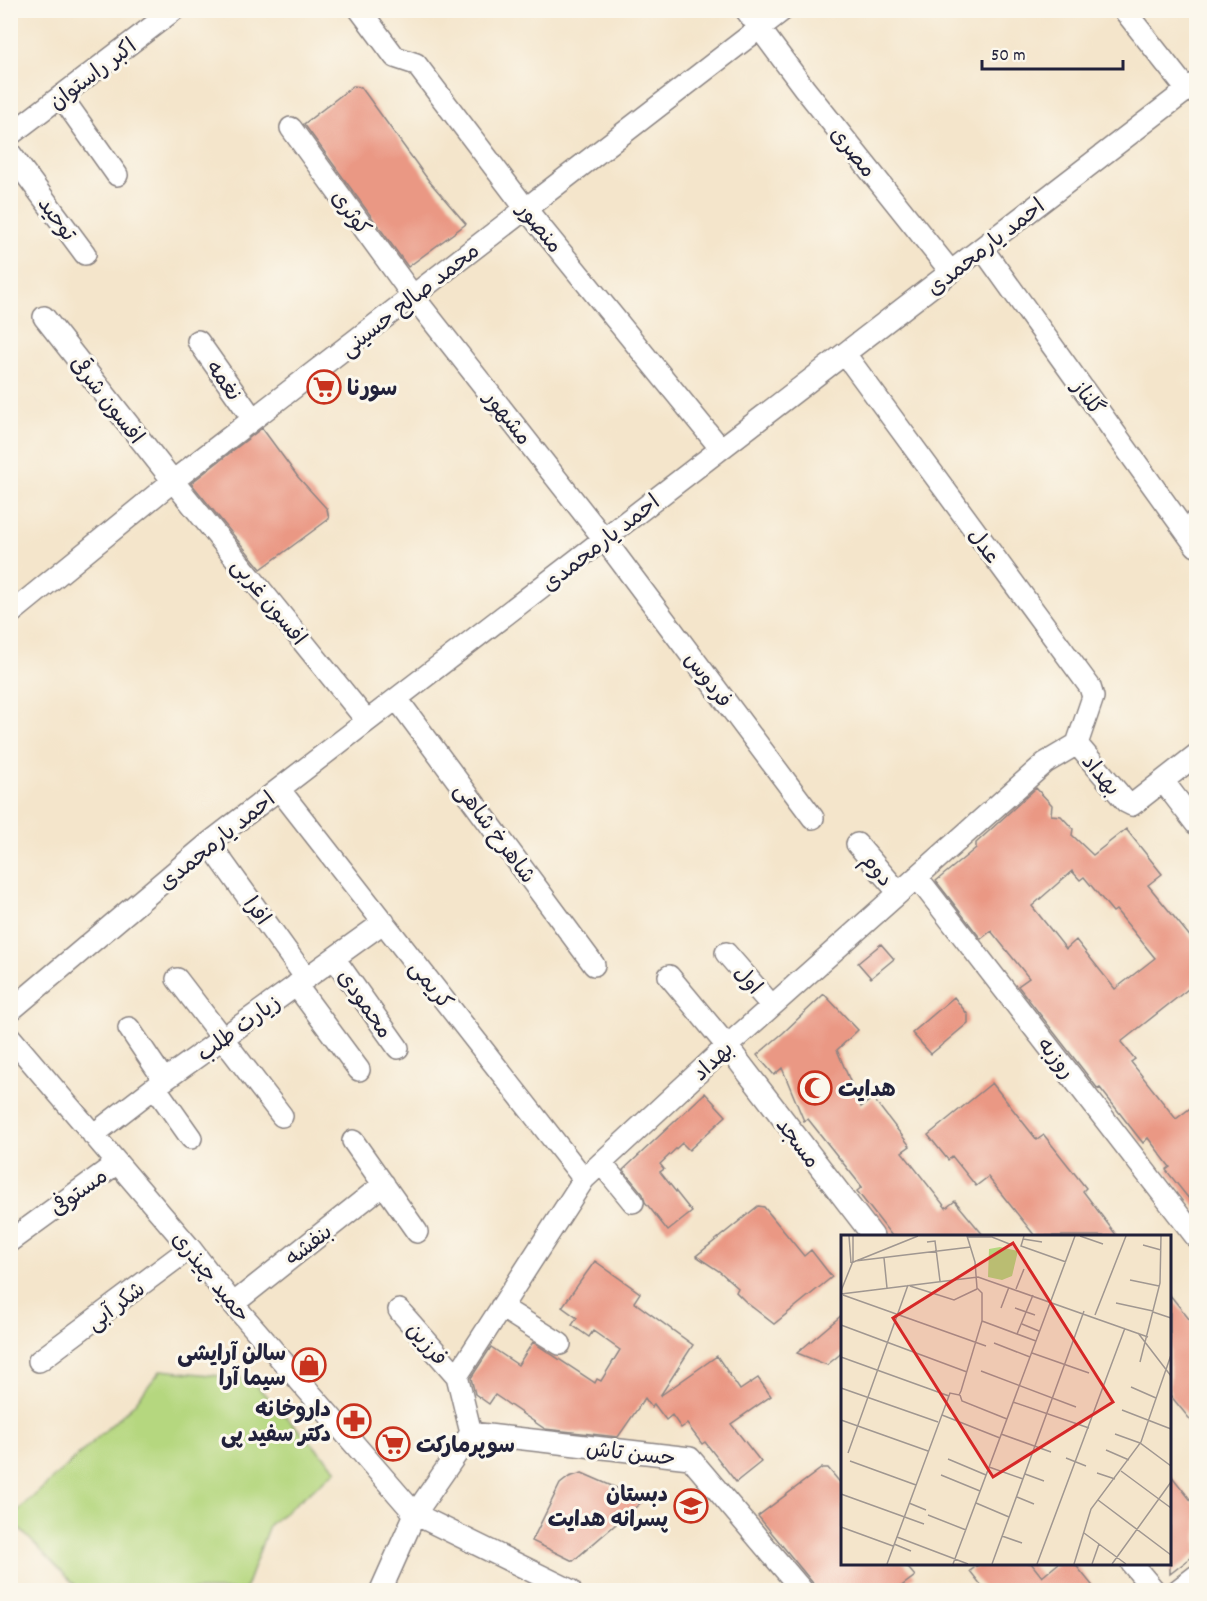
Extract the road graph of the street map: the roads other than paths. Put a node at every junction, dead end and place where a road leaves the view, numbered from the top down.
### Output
1 (174, 10) edge
2 (360, 10) edge
3 (746, 10) edge
4 (783, 10) edge
5 (1124, 10) edge
6 (760, 28) junction
7 (1192, 86) edge
8 (61, 96) junction
9 (291, 128) dead end
10 (10, 135) edge
11 (10, 153) edge
12 (117, 175) dead end
13 (526, 209) junction
14 (982, 248) junction
15 (85, 254) dead end
16 (951, 272) junction
17 (413, 296) junction
18 (44, 317) dead end
19 (198, 341) dead end
20 (845, 354) junction
21 (253, 419) junction
22 (721, 449) junction
23 (173, 481) junction
24 (604, 539) junction
25 (1197, 546) edge
26 (10, 614) edge
27 (397, 699) junction
28 (367, 721) junction
29 (1077, 744) junction
30 (1197, 755) edge
31 (1163, 781) junction
32 (279, 789) junction
33 (813, 818) dead end
34 (1197, 824) edge
35 (209, 843) junction
36 (857, 844) dead end
37 (917, 877) junction
38 (899, 893) junction
39 (384, 922) junction
40 (726, 953) dead end
41 (334, 958) junction
42 (594, 965) dead end
43 (669, 976) dead end
44 (177, 979) dead end
45 (301, 982) junction
46 (772, 1006) junction
47 (10, 1011) edge
48 (129, 1028) dead end
49 (10, 1037) edge
50 (221, 1039) junction
51 (726, 1046) junction
52 (398, 1048) dead end
53 (359, 1070) dead end
54 (160, 1084) junction
55 (282, 1116) dead end
56 (93, 1135) junction
57 (191, 1138) dead end
58 (353, 1141) dead end
59 (117, 1163) junction
60 (601, 1163) junction
61 (584, 1179) junction
62 (384, 1184) junction
63 (633, 1202) dead end
64 (417, 1232) dead end
65 (872, 1235) edge
66 (1197, 1237) edge
67 (10, 1241) edge
68 (190, 1248) junction
69 (233, 1304) junction
70 (501, 1307) junction
71 (399, 1310) dead end
72 (560, 1344) dead end
73 (39, 1361) dead end
74 (457, 1376) junction
75 (471, 1433) junction
76 (415, 1514) junction
77 (1134, 1565) edge
78 (1197, 1576) edge
79 (381, 1590) edge
80 (570, 1590) edge
81 (802, 1590) edge
82 (1154, 1590) edge
83 (1178, 1590) edge

1 - 8 street, اکبر راستوان
2 - 13 street, منصور
3 - 6 street, مصری
4 - 6 street, محمد صالح حسینی
5 - 7 street
6 - 13 street, محمد صالح حسینی
6 - 16 street, مصری
7 - 14 street, احمد یارمحمدی
8 - 10 street, اکبر راستوان
8 - 12 street
9 - 17 street, کوثری
11 - 15 street, توحید
13 - 17 street, محمد صالح حسینی
13 - 22 street, منصور
14 - 16 street, احمد یارمحمدی
14 - 25 street, گلناز
16 - 20 street, احمد یارمحمدی
17 - 21 street, محمد صالح حسینی
17 - 24 street, مشهور
18 - 23 street, افسون شرقی
19 - 21 street, نغمه
20 - 22 street, احمد یارمحمدی
20 - 29 street, عدل
21 - 23 street, محمد صالح حسینی
22 - 24 street, احمد یارمحمدی
23 - 26 street, محمد صالح حسینی
23 - 28 street, افسون غربی
24 - 27 street, احمد یارمحمدی
24 - 33 street, فردوس
27 - 28 street, احمد یارمحمدی
27 - 42 street, شاهرخ شاهی
28 - 32 street, احمد یارمحمدی
29 - 31 street, بهداد
29 - 37 street, بهداد
30 - 31 street
31 - 34 street
32 - 35 street, احمد یارمحمدی
32 - 39 street, کریمی
35 - 45 street, افرا
35 - 47 street, احمد یارمحمدی
36 - 38 street, دوم
37 - 38 street, بهداد
37 - 66 street, روزبه
38 - 46 street, بهداد
39 - 41 street, زیارت طلب
39 - 61 street, کریمی
40 - 46 street, اول
41 - 45 street, زیارت طلب
41 - 52 street, محمودی
43 - 51 street, مسجد
44 - 50 street
45 - 50 street, زیارت طلب
45 - 53 street, افرا
46 - 51 street, بهداد
48 - 54 street
49 - 56 street, حمید چیذری
50 - 54 street, زیارت طلب
50 - 55 street
51 - 60 street, بهداد
51 - 65 street, مسجد
54 - 56 street, زیارت طلب
54 - 57 street
56 - 59 street, حمید چیذری
58 - 62 street
59 - 67 street, مستوفی
59 - 68 street, حمید چیذری
60 - 61 street, بهداد
60 - 63 street
61 - 70 street, بهداد
62 - 64 street
62 - 69 street, بنفشه
68 - 69 street, حمید چیذری
68 - 73 street, شکر آبی
69 - 76 street, حمید چیذری
70 - 72 street
70 - 74 street, بهداد
71 - 74 street, فرزین
74 - 75 street
75 - 76 street
75 - 81 street, حسن تاش
76 - 79 street
76 - 80 street
77 - 82 street
78 - 83 street

